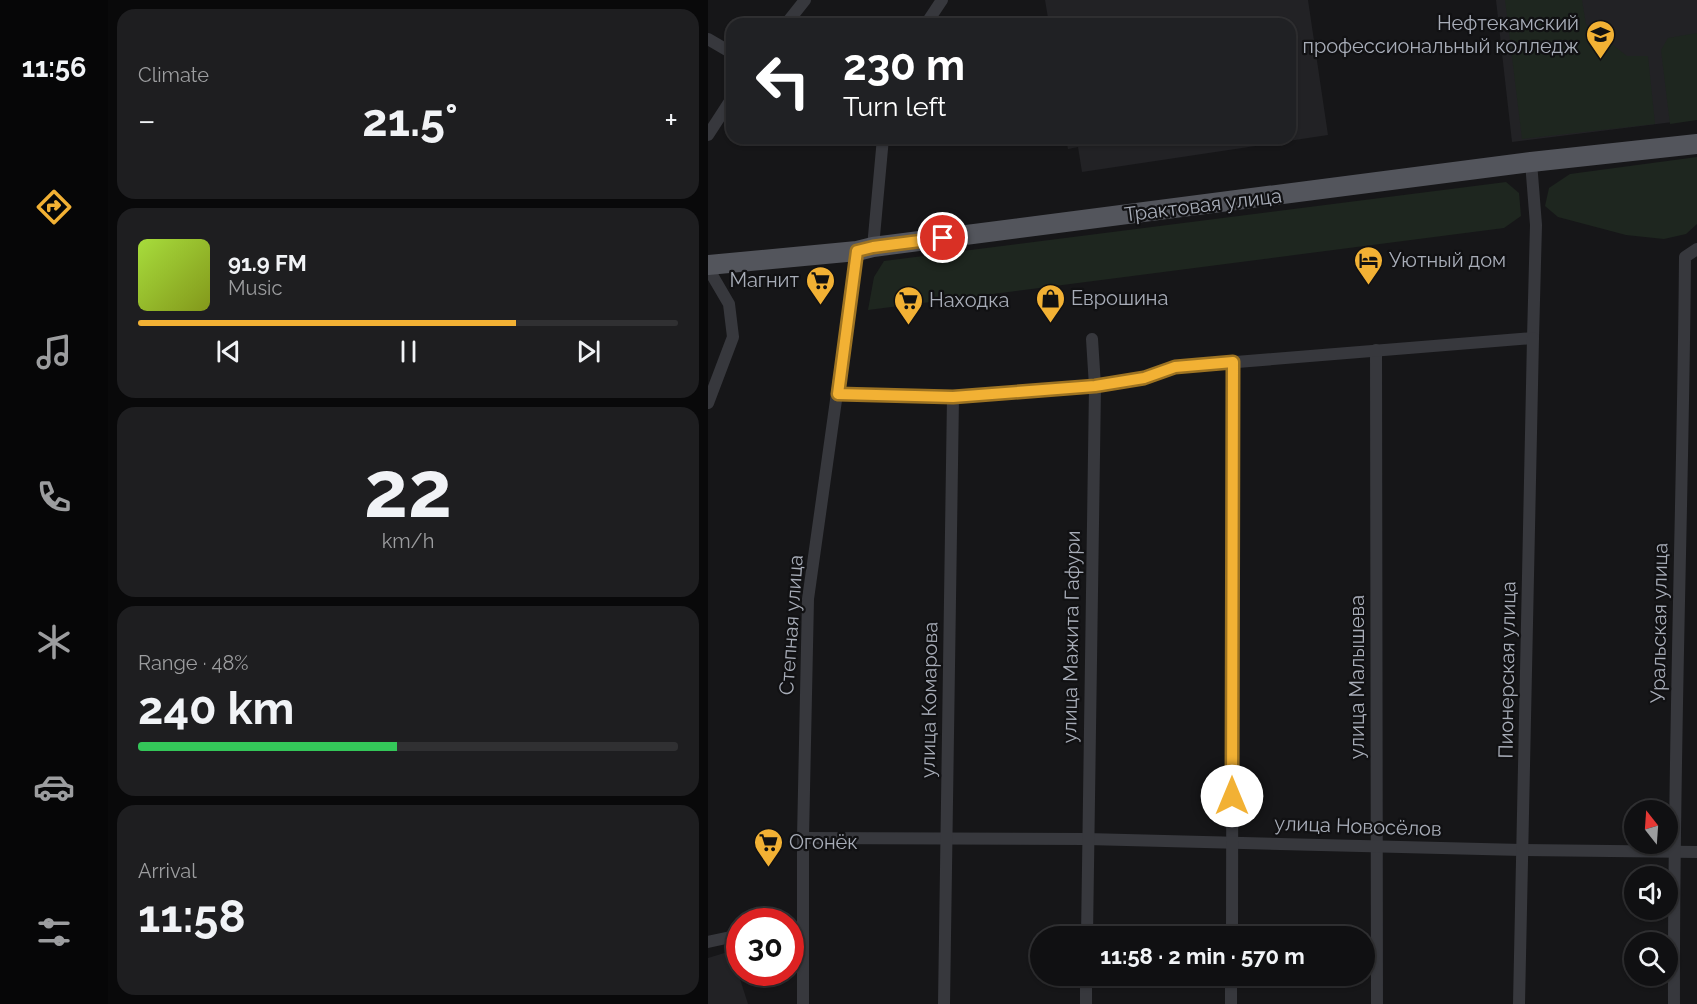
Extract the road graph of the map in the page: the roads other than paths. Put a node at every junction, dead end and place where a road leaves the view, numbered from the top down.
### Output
1 (805, 0) edge
2 (942, 0) edge
3 (791, 18) edge
4 (930, 18) edge
5 (708, 39) edge
6 (726, 50) edge
7 (726, 107) edge
8 (708, 135) edge
9 (882, 144) edge
10 (1697, 144) edge
11 (1531, 162) junction
12 (865, 249) junction
13 (1697, 249) edge
14 (708, 267) edge
15 (1533, 338) junction
16 (1092, 339) dead end
17 (1376, 350) junction
18 (1233, 362) junction
19 (1095, 386) junction
20 (838, 394) junction
21 (953, 397) junction
22 (708, 403) edge
23 (1674, 800) edge
24 (803, 838) junction
25 (947, 838) junction
26 (1087, 839) junction
27 (1232, 842) junction
28 (1377, 846) junction
29 (1522, 850) junction
30 (1624, 851) edge
31 (1678, 852) edge
32 (1697, 852) edge
33 (1673, 854) edge
34 (803, 908) edge
35 (1087, 926) edge
36 (1232, 926) edge
37 (726, 938) edge
38 (708, 942) edge
39 (803, 986) edge
40 (1086, 986) edge
41 (1232, 986) edge
42 (803, 1004) edge
43 (944, 1004) edge
44 (1086, 1004) edge
45 (1231, 1004) edge
46 (1377, 1004) edge
47 (1519, 1004) edge
48 (1674, 1004) edge

1 - 3 street
2 - 4 street
5 - 6 street
7 - 8 street
9 - 12 street, Степная улица
10 - 11 main road, Трактовая улица
11 - 12 main road, Трактовая улица
11 - 15 street, Пионерская улица
12 - 14 main road, Трактовая улица
12 - 20 street, Степная улица
13 - 23 street, Уральская улица
14 - 22 street
15 - 17 street
15 - 29 street, Пионерская улица
16 - 19 street, улица Мажита Гафури
17 - 18 street
17 - 28 street, улица Малышева
18 - 19 street
18 - 27 street
19 - 21 street
19 - 26 street, улица Мажита Гафури
20 - 21 street
20 - 24 street, Степная улица
21 - 25 street, улица Комарова
24 - 25 street, улица Новосёлов
24 - 34 street, Степная улица
25 - 26 street, улица Новосёлов
25 - 43 street, улица Комарова
26 - 27 street, улица Новосёлов
26 - 35 street, улица Мажита Гафури
27 - 28 street, улица Новосёлов
27 - 36 street
28 - 29 street, улица Новосёлов
28 - 46 street, улица Малышева
29 - 30 street, улица Новосёлов
29 - 47 street, Пионерская улица
31 - 32 street, улица Новосёлов
33 - 48 street, Уральская улица
37 - 38 street
39 - 42 street, Степная улица
40 - 44 street
41 - 45 street

